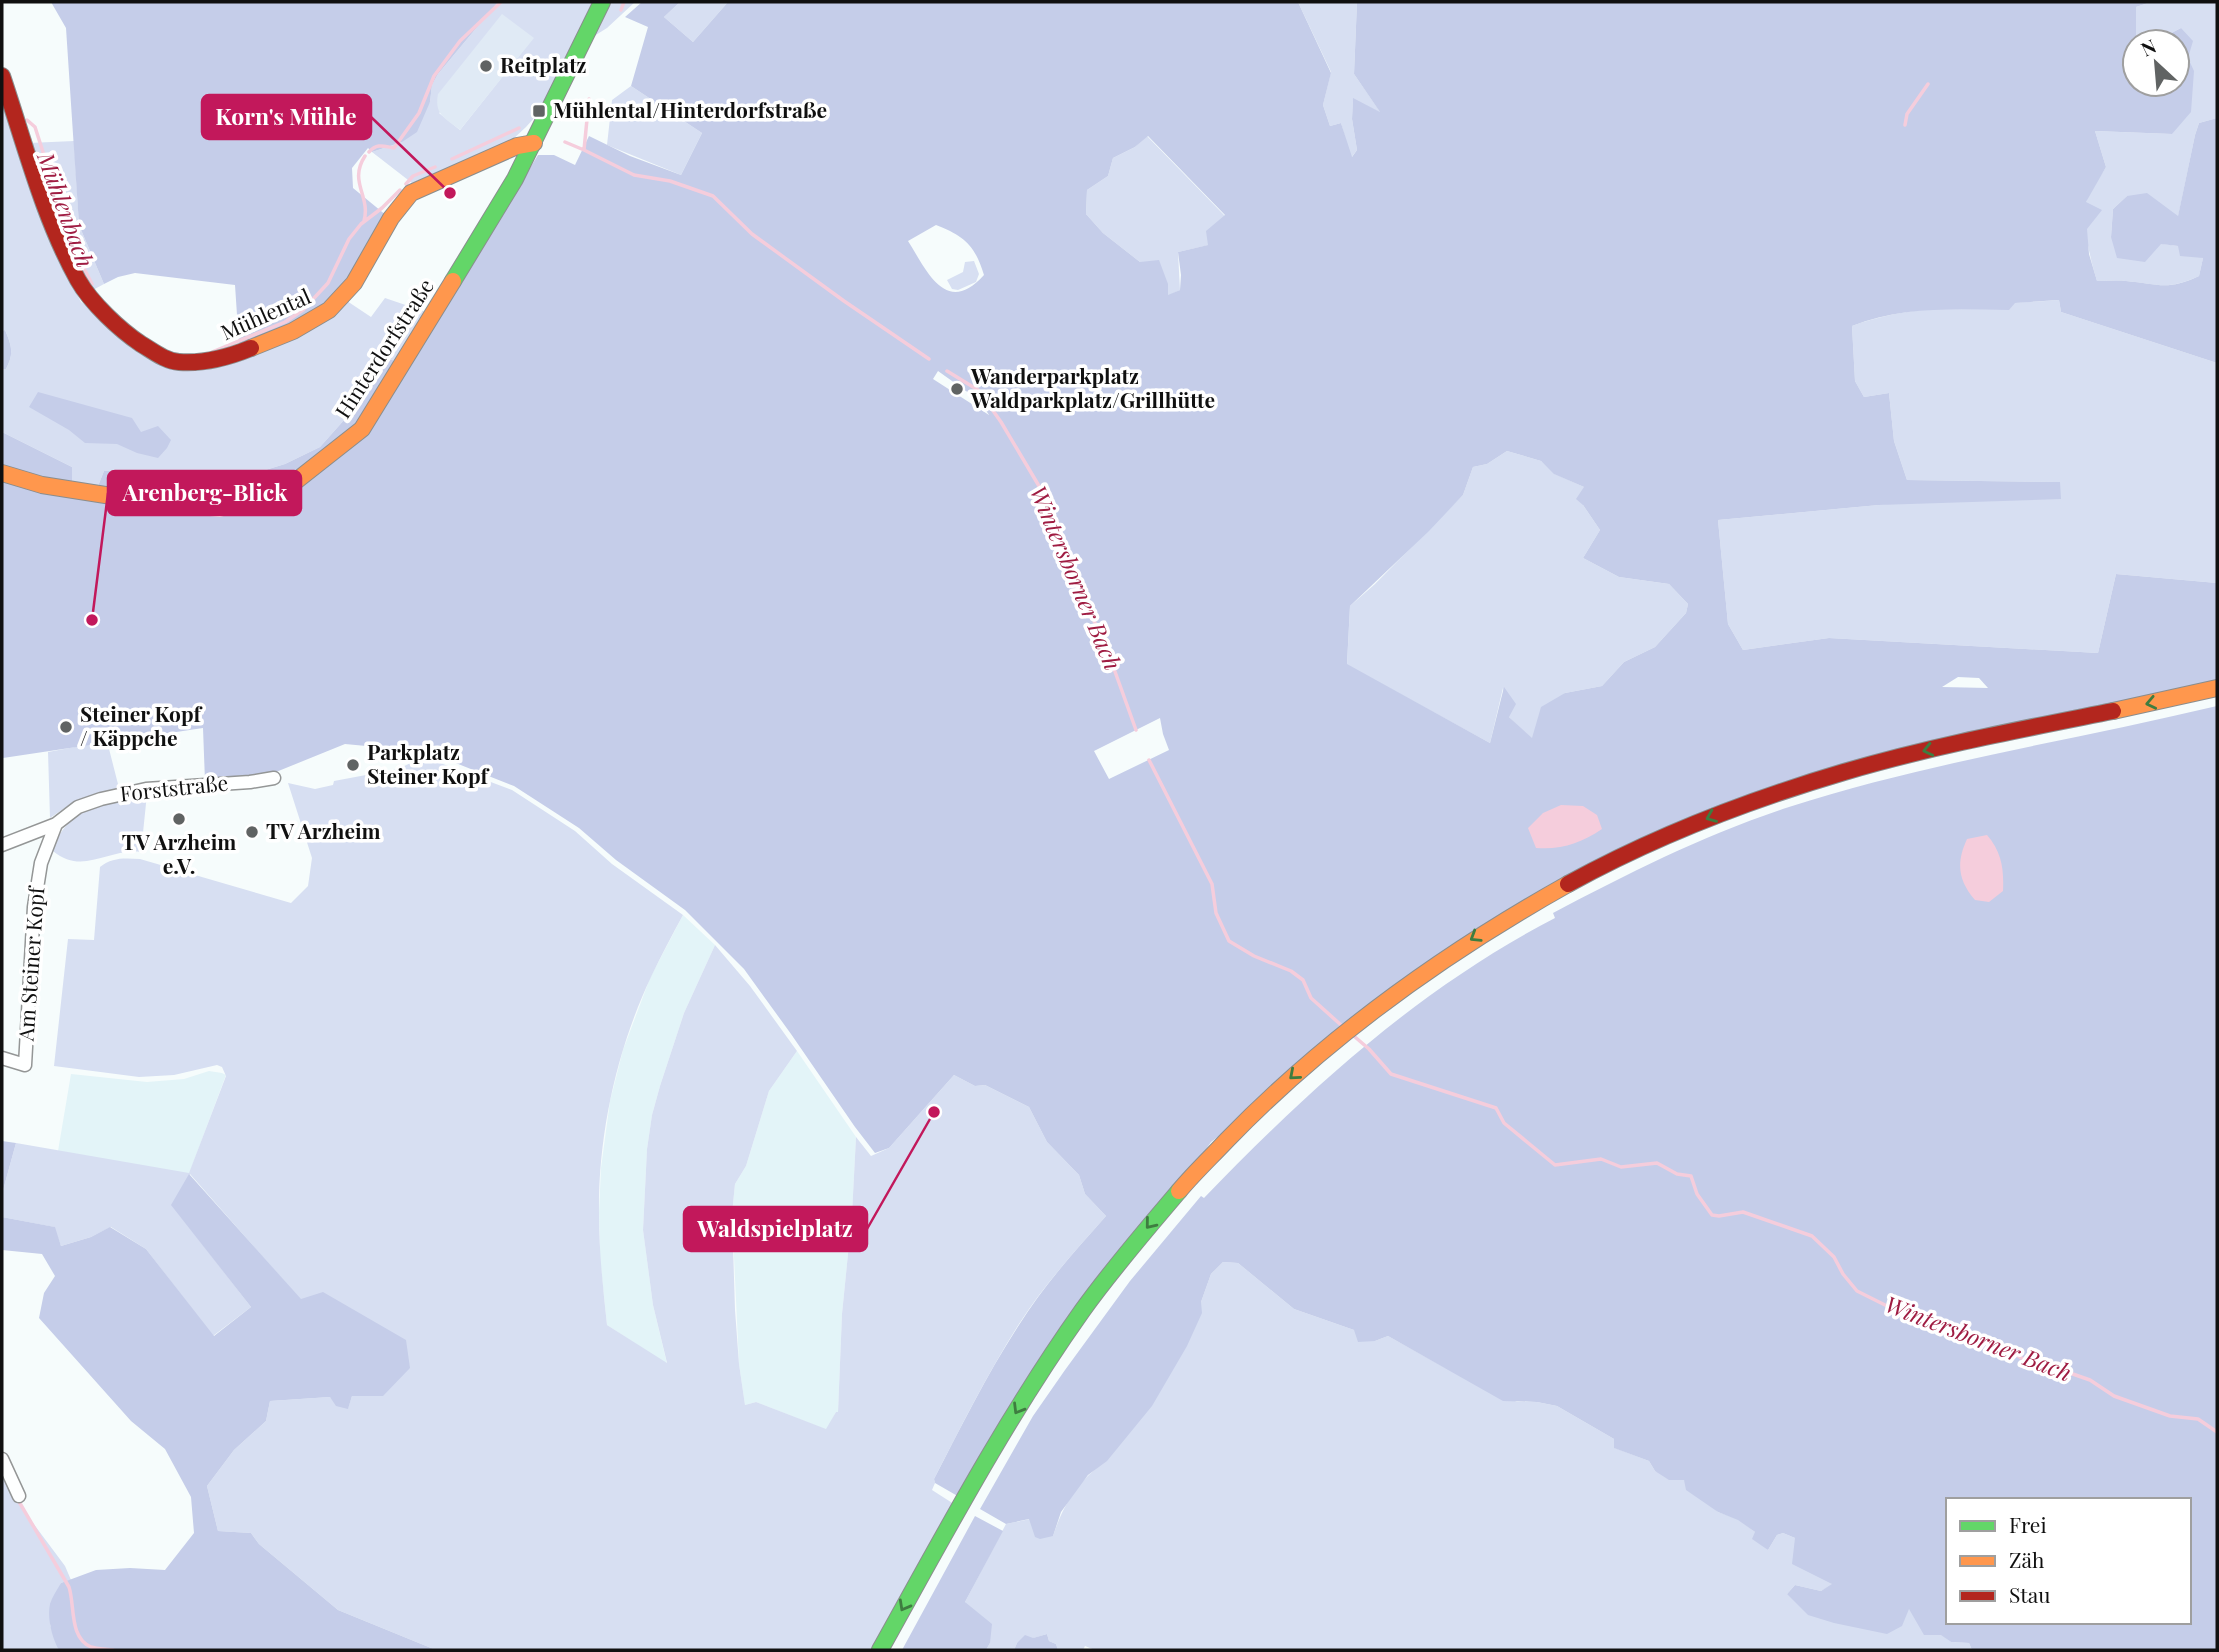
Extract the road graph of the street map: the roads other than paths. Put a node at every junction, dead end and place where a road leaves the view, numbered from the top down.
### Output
1 (602, 2) edge
2 (2, 76) edge
3 (534, 143) junction
4 (2, 473) edge
5 (2217, 688) edge
6 (2217, 703) edge
7 (274, 778) dead end
8 (56, 824) junction
9 (2, 845) edge
10 (1537, 908) junction
11 (2, 1058) edge
12 (1200, 1178) junction
13 (2, 1459) edge
14 (19, 1496) dead end
15 (880, 1650) edge
16 (897, 1650) edge

1 - 3 main road
2 - 3 main road, Mühlental
3 - 4 main road, Hinterdorfstraße
5 -> 10 main road
6 - 10 main road
7 - 8 street, Forststraße
8 - 9 street, Forststraße
8 - 11 street, Am Steiner Kopf
10 - 12 main road
12 -> 15 main road
12 - 16 main road
13 - 14 street

